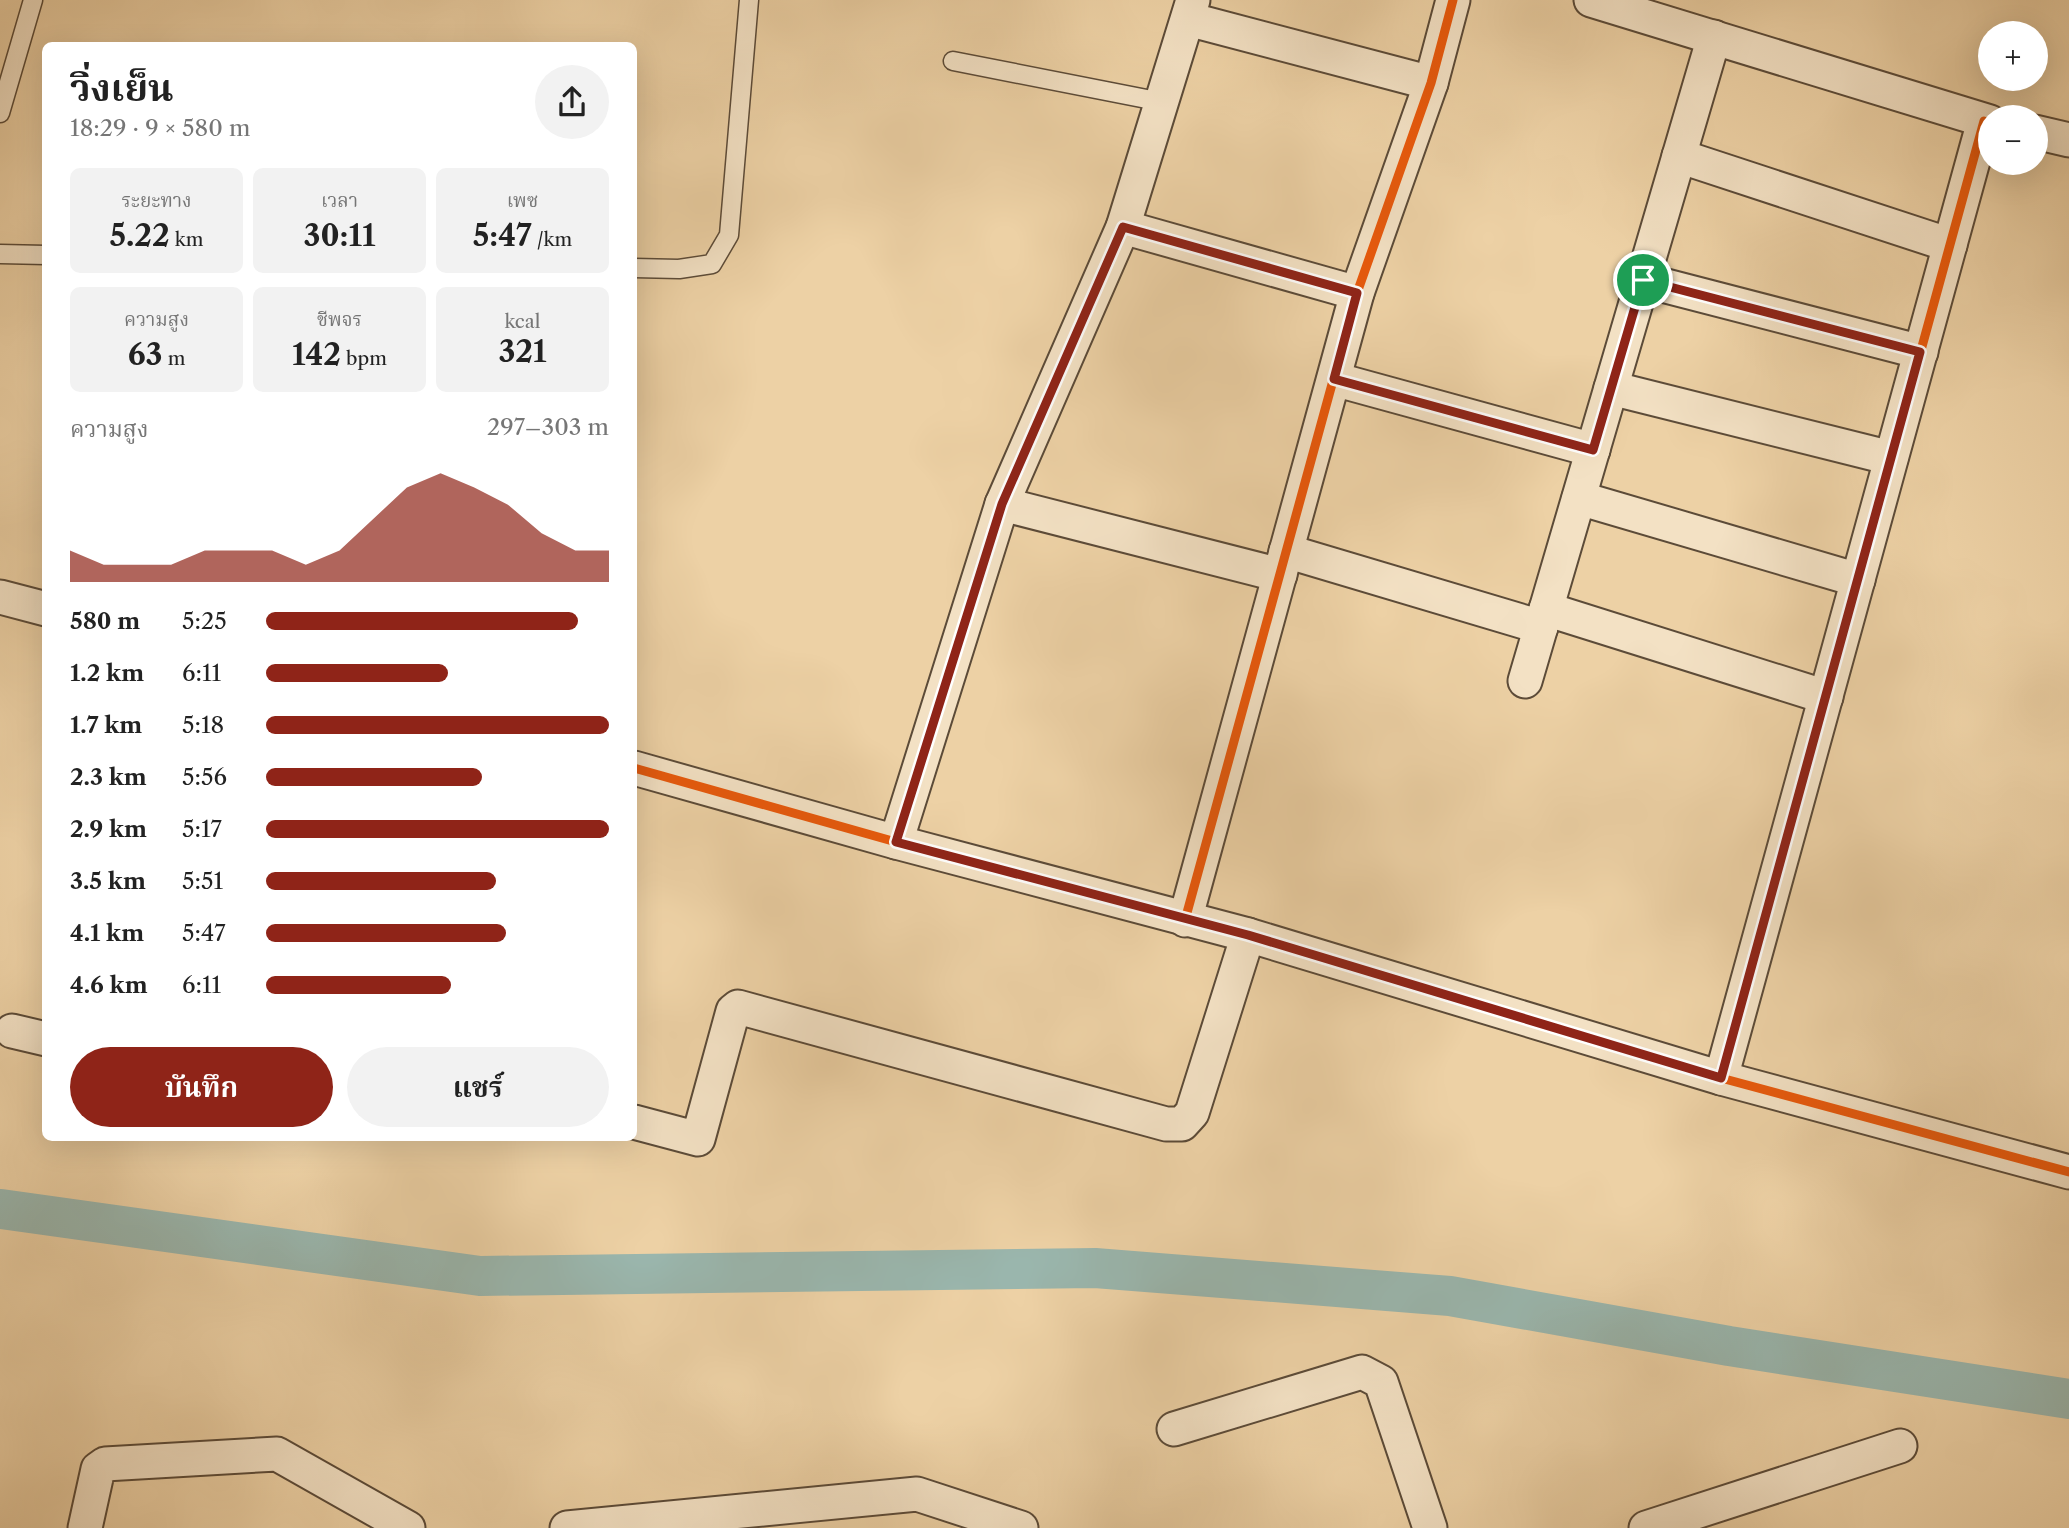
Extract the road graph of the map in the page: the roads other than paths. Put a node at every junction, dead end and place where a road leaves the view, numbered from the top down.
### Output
1 (33, 0) edge
2 (750, 0) edge
3 (1453, 0) edge
4 (1591, 0) edge
5 (1190, 10) edge
6 (1714, 37) junction
7 (953, 61) dead end
8 (1431, 83) junction
9 (1162, 103) junction
10 (0, 113) edge
11 (1978, 118) edge
12 (2048, 135) edge
13 (2069, 140) edge
14 (1978, 151) edge
15 (1679, 156) junction
16 (1123, 227) junction
17 (1950, 245) junction
18 (0, 254) edge
19 (42, 254) edge
20 (637, 268) edge
21 (1643, 280) junction
22 (1357, 293) junction
23 (1920, 352) junction
24 (1334, 379) junction
25 (1611, 388) junction
26 (1593, 450) junction
27 (1891, 458) junction
28 (1579, 498) junction
29 (1002, 504) junction
30 (1283, 563) junction
31 (1858, 580) junction
32 (0, 597) edge
33 (42, 608) edge
34 (1544, 618) junction
35 (1525, 681) dead end
36 (1826, 697) junction
37 (637, 769) edge
38 (896, 842) junction
39 (1185, 920) junction
40 (1248, 935) junction
41 (12, 1031) dead end
42 (42, 1038) edge
43 (1721, 1078) junction
44 (637, 1123) edge
45 (2069, 1172) edge
46 (1174, 1429) dead end
47 (1900, 1446) dead end
48 (1712, 1518) edge
49 (616, 1526) edge
50 (85, 1528) edge
51 (408, 1528) edge
52 (567, 1528) edge
53 (1021, 1528) edge
54 (1430, 1528) edge
55 (1646, 1528) edge

1 - 10 lane
2 - 20 lane
3 - 8 street
4 - 6 street
5 - 8 street
5 - 9 street
6 - 11 street
6 - 15 street
7 - 9 lane
8 - 22 street
9 - 16 street
12 - 13 street
14 - 17 street
15 - 17 street
15 - 21 street
16 - 22 street
16 - 29 street
17 - 23 street
18 - 19 lane
21 - 23 street
21 - 25 street
22 - 24 street
23 - 27 street
24 - 26 street
24 - 30 street
25 - 26 street
25 - 27 street
26 - 28 street
27 - 31 street
28 - 31 street
28 - 34 street
29 - 30 street
29 - 38 street
30 - 34 street
30 - 39 street
31 - 36 street
32 - 33 street
34 - 35 street
34 - 36 street
36 - 43 street
37 - 38 street
38 - 39 street
39 - 40 street
40 - 43 street
40 - 44 street
41 - 42 street
43 - 45 street
46 - 54 street
47 - 48 street
48 - 55 street
49 - 52 street
49 - 53 street
50 - 51 street

